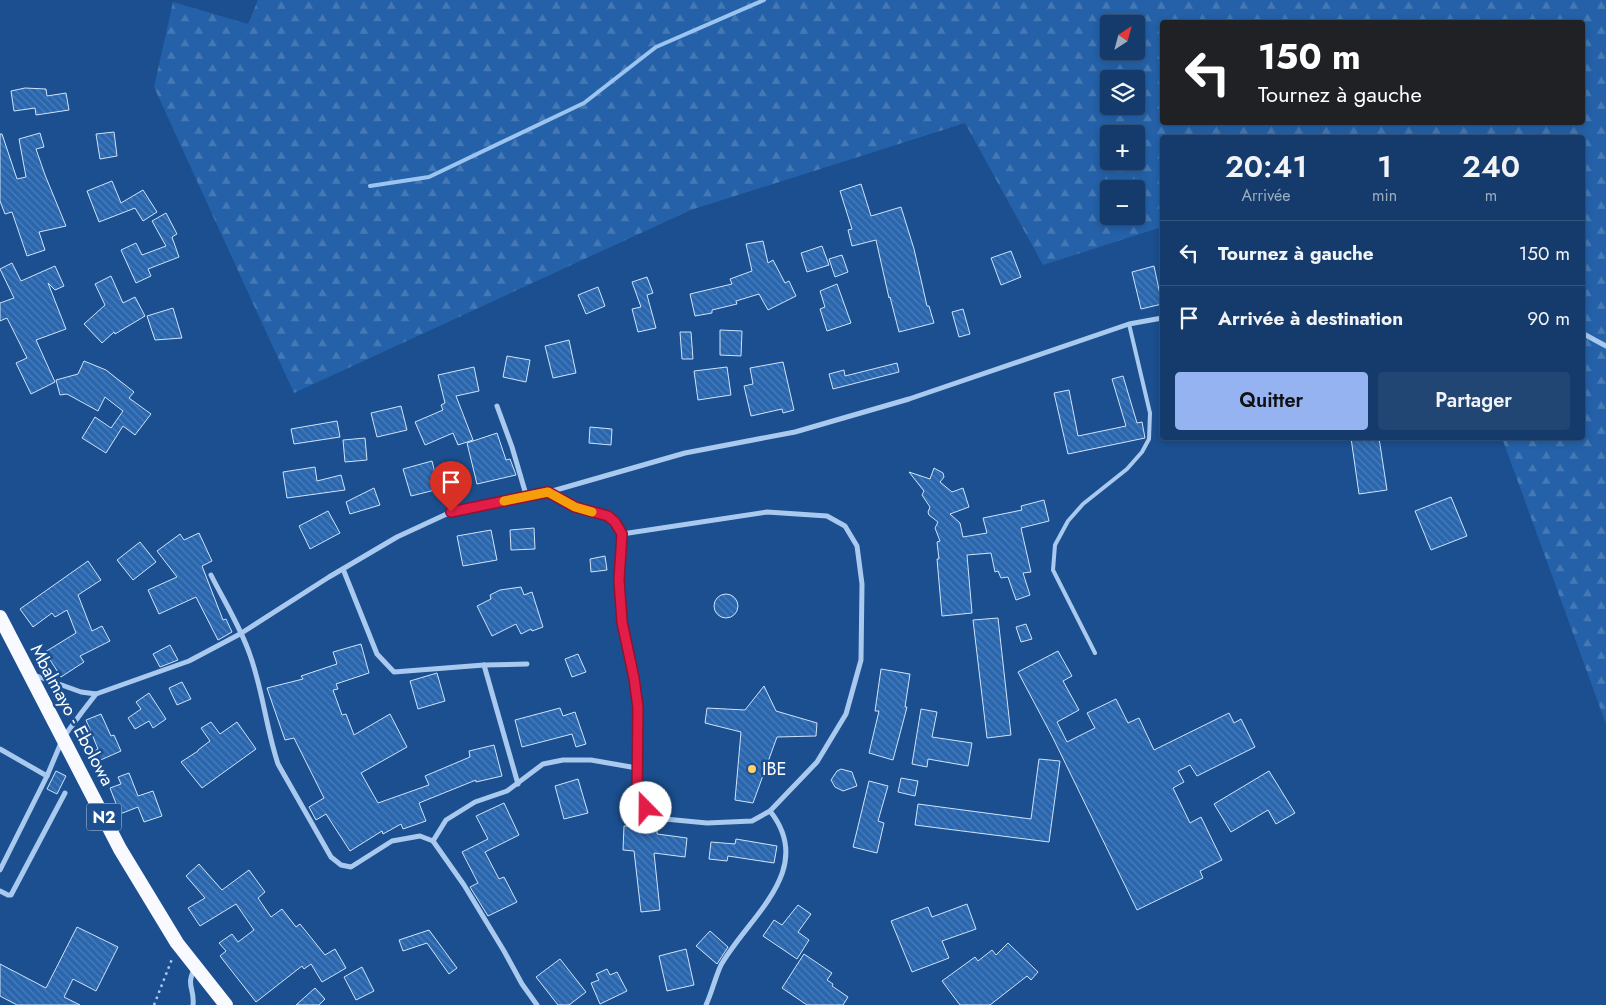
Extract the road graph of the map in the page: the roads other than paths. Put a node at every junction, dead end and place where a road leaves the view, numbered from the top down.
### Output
1 (1160, 318) edge
2 (1129, 324) junction
3 (1585, 335) edge
4 (1606, 346) edge
5 (497, 406) dead end
6 (548, 492) junction
7 (527, 498) junction
8 (622, 534) junction
9 (343, 569) junction
10 (211, 575) dead end
11 (0, 617) edge
12 (240, 634) junction
13 (1095, 653) dead end
14 (527, 664) dead end
15 (484, 665) junction
16 (29, 674) junction
17 (96, 694) junction
18 (63, 738) junction
19 (0, 749) edge
20 (637, 768) junction
21 (47, 776) junction
22 (518, 784) junction
23 (65, 794) dead end
24 (770, 811) junction
25 (433, 841) junction
26 (0, 870) edge
27 (0, 891) edge
28 (195, 968) junction
29 (193, 1005) edge
30 (226, 1005) edge
31 (537, 1005) edge
32 (706, 1005) edge

1 - 2 street
2 - 6 street
2 - 13 lane
3 - 4 street
5 - 7 street
6 - 7 street
6 - 8 street
7 - 9 street
8 - 20 street
8 - 24 street
9 - 12 street
9 - 15 street
10 - 12 street
11 - 16 highway, Mbalmayo - Ebolowa / N2
12 - 17 street
12 - 25 street
14 - 15 street
15 - 22 street
16 - 17 street
16 - 18 highway, Mbalmayo - Ebolowa / N2
17 - 18 street
18 - 21 street
18 - 28 highway, Mbalmayo - Ebolowa / N2
19 - 21 street
20 - 22 street
20 - 24 street
21 - 26 street
22 - 25 street
23 - 27 street
24 - 32 street
25 - 31 street
28 - 29 street
28 - 30 highway, Mbalmayo - Ebolowa / N2

